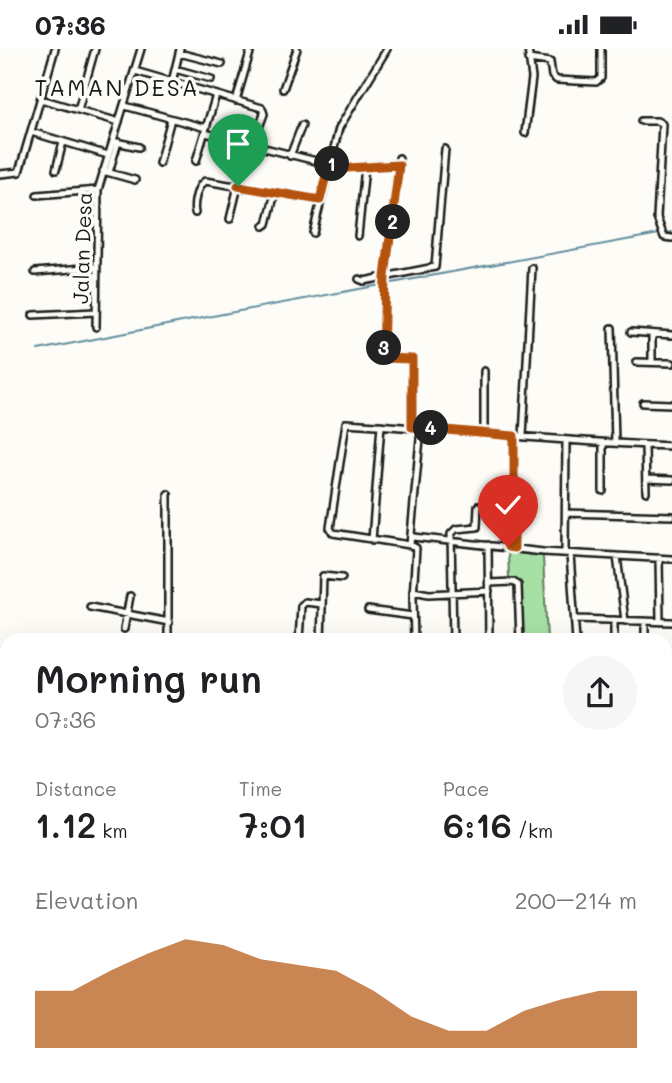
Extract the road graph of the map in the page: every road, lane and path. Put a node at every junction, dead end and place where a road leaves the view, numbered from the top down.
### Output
1 (55, 49) edge
2 (95, 49) edge
3 (141, 49) edge
4 (251, 49) edge
5 (297, 49) edge
6 (387, 49) edge
7 (528, 49) edge
8 (601, 49) edge
9 (180, 51) edge
10 (528, 59) junction
11 (222, 64) dead end
12 (175, 69) junction
13 (135, 71) junction
14 (211, 79) dead end
15 (172, 82) junction
16 (283, 89) dead end
17 (216, 95) junction
18 (41, 99) junction
19 (236, 100) junction
20 (124, 106) junction
21 (78, 110) junction
22 (171, 119) junction
23 (120, 121) junction
24 (641, 121) dead end
25 (302, 124) dead end
26 (206, 130) junction
27 (31, 132) junction
28 (525, 132) dead end
29 (662, 140) junction
30 (672, 140) edge
31 (63, 142) junction
32 (116, 142) junction
33 (252, 146) junction
34 (139, 147) dead end
35 (445, 149) dead end
36 (108, 155) junction
37 (290, 156) junction
38 (196, 161) dead end
39 (159, 163) dead end
40 (329, 163) junction
41 (365, 167) junction
42 (55, 170) dead end
43 (106, 171) junction
44 (0, 174) edge
45 (135, 180) dead end
46 (238, 186) junction
47 (98, 190) junction
48 (275, 193) junction
49 (37, 195) dead end
50 (320, 200) junction
51 (195, 213) dead end
52 (230, 219) dead end
53 (264, 226) dead end
54 (313, 233) dead end
55 (358, 236) dead end
56 (672, 239) edge
57 (96, 267) junction
58 (531, 268) dead end
59 (35, 272) dead end
60 (385, 277) junction
61 (359, 279) dead end
62 (96, 312) junction
63 (33, 315) dead end
64 (96, 327) dead end
65 (612, 328) dead end
66 (631, 332) dead end
67 (652, 334) junction
68 (672, 335) edge
69 (636, 362) dead end
70 (652, 362) junction
71 (672, 363) edge
72 (484, 371) dead end
73 (643, 403) dead end
74 (672, 404) edge
75 (381, 425) junction
76 (412, 427) junction
77 (421, 428) junction
78 (484, 432) junction
79 (514, 436) junction
80 (523, 436) junction
81 (566, 441) junction
82 (603, 443) junction
83 (615, 443) junction
84 (645, 445) junction
85 (672, 446) edge
86 (646, 479) junction
87 (672, 480) edge
88 (603, 491) dead end
89 (646, 492) dead end
90 (168, 494) dead end
91 (478, 506) dead end
92 (566, 513) junction
93 (672, 516) edge
94 (414, 537) dead end
95 (372, 540) junction
96 (452, 540) junction
97 (488, 545) junction
98 (412, 546) junction
99 (514, 548) junction
100 (567, 554) junction
101 (617, 556) junction
102 (659, 558) junction
103 (672, 559) edge
104 (342, 578) dead end
105 (489, 583) junction
106 (413, 591) junction
107 (489, 591) junction
108 (453, 593) junction
109 (130, 596) dead end
110 (322, 604) junction
111 (90, 607) dead end
112 (368, 610) dead end
113 (127, 614) junction
114 (413, 616) junction
115 (576, 619) junction
116 (614, 620) junction
117 (625, 621) junction
118 (645, 621) junction
119 (169, 622) junction
120 (660, 622) junction
121 (672, 622) edge
122 (124, 629) dead end
123 (168, 633) edge
124 (300, 633) edge
125 (321, 633) edge
126 (414, 633) edge
127 (453, 633) edge
128 (489, 633) edge
129 (520, 633) edge
130 (576, 633) edge
131 (614, 633) edge
132 (645, 633) edge

1 - 18 street
2 - 21 street
3 - 13 street, Jalan Desa
4 - 19 street
5 - 16 street
6 - 40 street
7 - 10 street
8 - 10 street
9 - 11 street
9 - 12 street
10 - 28 street
12 - 14 street
12 - 15 street
13 - 15 street
13 - 20 street, Jalan Desa
15 - 17 street
17 - 19 street
17 - 26 street
18 - 21 street
18 - 27 street
19 - 33 street
20 - 22 street
20 - 23 street, Jalan Desa
21 - 23 street
22 - 26 street
22 - 39 street
23 - 32 street, Jalan Desa
24 - 29 street
25 - 37 street
26 - 33 street
26 - 38 street
27 - 31 street
27 - 44 street
29 - 30 street
29 - 56 street
31 - 36 street
31 - 42 street
32 - 34 street
32 - 36 street, Jalan Desa
32 - 43 street, Jalan Desa
33 - 37 street
35 - 60 street
36 - 43 street, Jalan Desa
37 - 40 street
40 - 41 street
40 - 50 street
41 - 55 street
41 - 60 street
43 - 45 street
43 - 47 street, Jalan Desa
46 - 48 street
46 - 51 street
46 - 52 street
47 - 49 street
47 - 57 street, Jalan Desa
48 - 50 street
48 - 53 street
50 - 54 street
57 - 59 street
57 - 62 street, Jalan Desa
58 - 80 street
60 - 61 street
60 - 76 street
62 - 63 street
62 - 64 street, Jalan Desa
65 - 83 street
66 - 67 street
67 - 68 street
67 - 70 street
69 - 70 street
70 - 71 street
72 - 78 street
73 - 74 street
75 - 76 street
75 - 95 street
75 - 95 street
76 - 77 street
77 - 78 street
77 - 98 street
78 - 79 street
79 - 80 street
79 - 99 street
80 - 81 street
81 - 82 street
81 - 92 street
82 - 83 street
82 - 88 street
83 - 84 street
84 - 85 street
84 - 86 street
86 - 87 street
86 - 89 street
90 - 119 street
91 - 96 street
92 - 93 street
92 - 100 street
94 - 96 street
95 - 98 street
96 - 97 street
96 - 108 street
97 - 99 street
97 - 105 street
98 - 106 street
99 - 100 street
100 - 101 street
100 - 115 street
101 - 102 street
101 - 117 street
102 - 103 street
102 - 120 street
104 - 110 street
105 - 107 street
105 - 129 street
106 - 108 street
106 - 114 street
107 - 108 street
107 - 128 street
108 - 127 street
109 - 113 street
110 - 124 street
110 - 125 street
111 - 113 street
112 - 114 street
113 - 119 street
113 - 122 street
114 - 126 street
115 - 116 street
115 - 130 street
116 - 117 street
116 - 131 street
117 - 118 street
118 - 120 street
118 - 132 street
119 - 123 street
120 - 121 street

